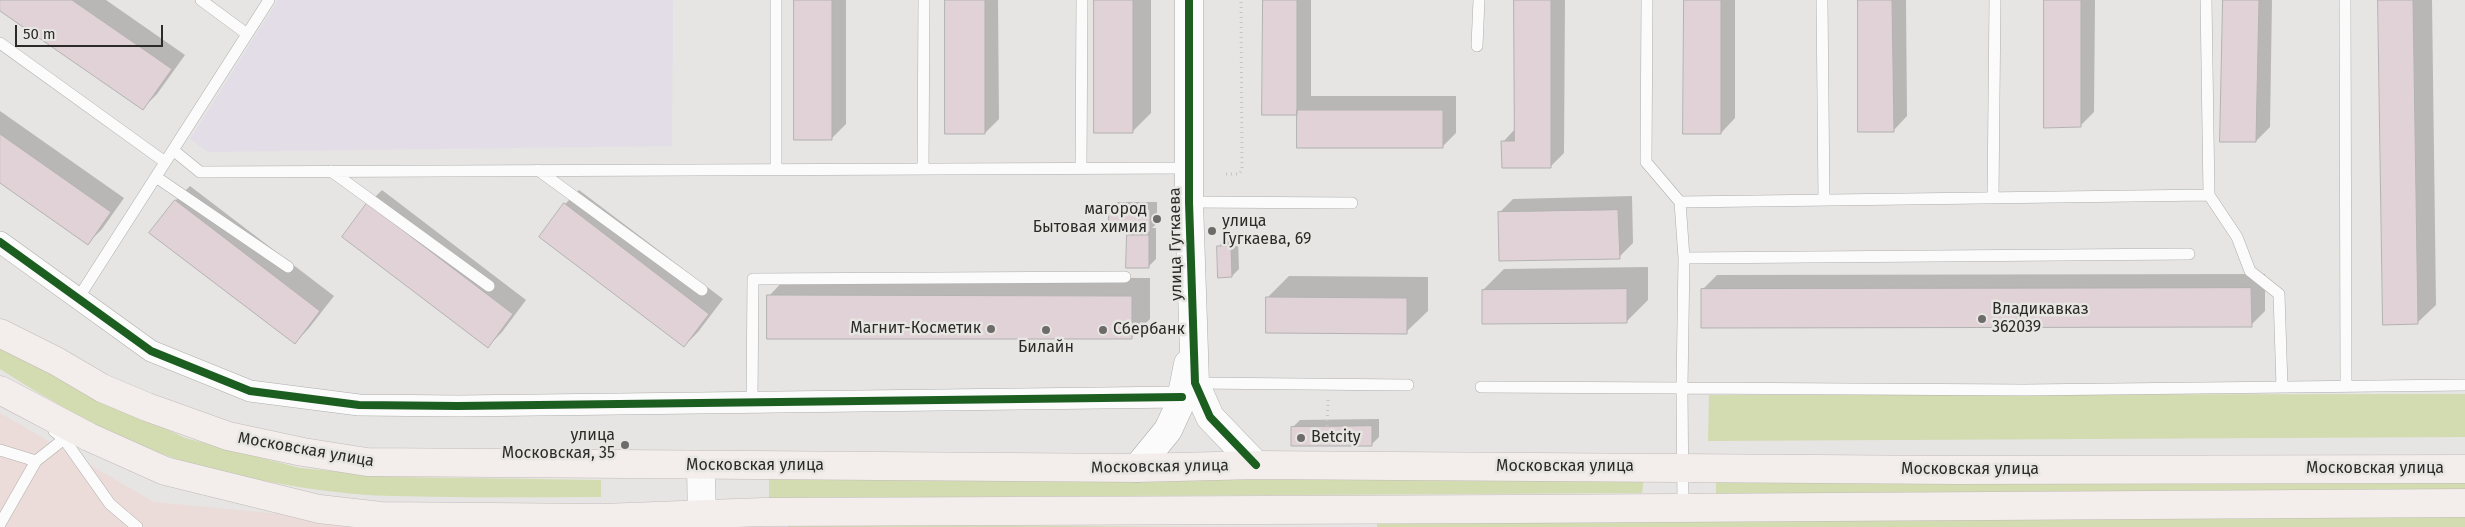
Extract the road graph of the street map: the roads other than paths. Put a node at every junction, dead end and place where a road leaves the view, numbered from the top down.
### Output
1 (201, 0) edge
2 (269, 0) edge
3 (776, 0) edge
4 (924, 0) edge
5 (1082, 0) edge
6 (1189, 0) edge
7 (1479, 0) edge
8 (1647, 0) edge
9 (1822, 0) edge
10 (1995, 0) edge
11 (2206, 0) edge
12 (2345, 0) edge
13 (247, 34) junction
14 (0, 43) edge
15 (1477, 46) dead end
16 (173, 150) junction
17 (165, 162) junction
18 (923, 168) junction
19 (1081, 168) junction
20 (1189, 168) junction
21 (776, 169) junction
22 (538, 170) junction
23 (331, 171) junction
24 (156, 177) junction
25 (2209, 195) junction
26 (1993, 198) junction
27 (1824, 200) junction
28 (1189, 202) junction
29 (1680, 202) junction
30 (1352, 203) dead end
31 (0, 242) edge
32 (2189, 254) dead end
33 (1684, 258) junction
34 (288, 267) dead end
35 (1125, 277) dead end
36 (489, 286) dead end
37 (702, 290) dead end
38 (77, 300) junction
39 (0, 333) edge
40 (1408, 385) dead end
41 (2465, 385) edge
42 (2346, 386) junction
43 (1481, 387) dead end
44 (2282, 387) junction
45 (1682, 388) junction
46 (1188, 390) junction
47 (11, 397) edge
48 (752, 402) junction
49 (64, 439) junction
50 (0, 450) edge
51 (36, 461) junction
52 (701, 465) junction
53 (1256, 466) junction
54 (1682, 467) junction
55 (1137, 468) junction
56 (2465, 469) edge
57 (2465, 503) edge
58 (1682, 507) junction
59 (702, 521) edge
60 (432, 522) edge
61 (508, 522) edge
62 (0, 524) edge
63 (137, 527) edge

1 - 13 lane
2 - 13 lane
3 - 21 lane
4 - 18 lane
5 - 19 lane
6 - 20 street, улица Гугкаева
7 - 15 lane
8 - 29 lane
9 - 27 lane
10 - 26 lane
11 - 25 lane
12 - 42 lane
13 - 16 lane
14 - 17 lane
16 - 17 lane
16 - 23 lane
17 - 24 lane
18 - 19 lane
18 - 21 lane
19 - 20 lane
20 - 28 street, улица Гугкаева
21 - 22 lane
22 - 23 lane
22 - 37 lane
23 - 36 lane
24 - 34 lane
24 - 38 lane
25 - 26 lane
25 - 44 lane
26 - 27 lane
27 - 29 lane
28 - 30 lane
28 - 46 street, улица Гугкаева
29 - 33 lane
31 - 38 street
32 - 33 lane
33 - 45 lane
35 - 48 lane
38 - 48 street
39 - 52 highway, Московская улица
40 - 46 lane
41 - 42 lane
42 - 44 lane
43 - 45 lane
44 - 45 lane
45 - 54 lane
46 - 48 street
46 - 53 street
46 - 55 street, улица Гугкаева
47 - 49 lane
47 - 60 highway, Московская улица
49 - 51 lane
49 - 63 lane
50 - 51 lane
51 - 62 lane
52 - 55 highway, Московская улица
52 - 59 street
53 - 54 highway, Московская улица
53 - 55 highway, Московская улица
54 - 56 highway, Московская улица
54 - 58 lane
57 - 58 highway, Московская улица
58 - 59 highway, Московская улица
59 - 61 highway, Московская улица
60 - 61 highway, Московская улица

